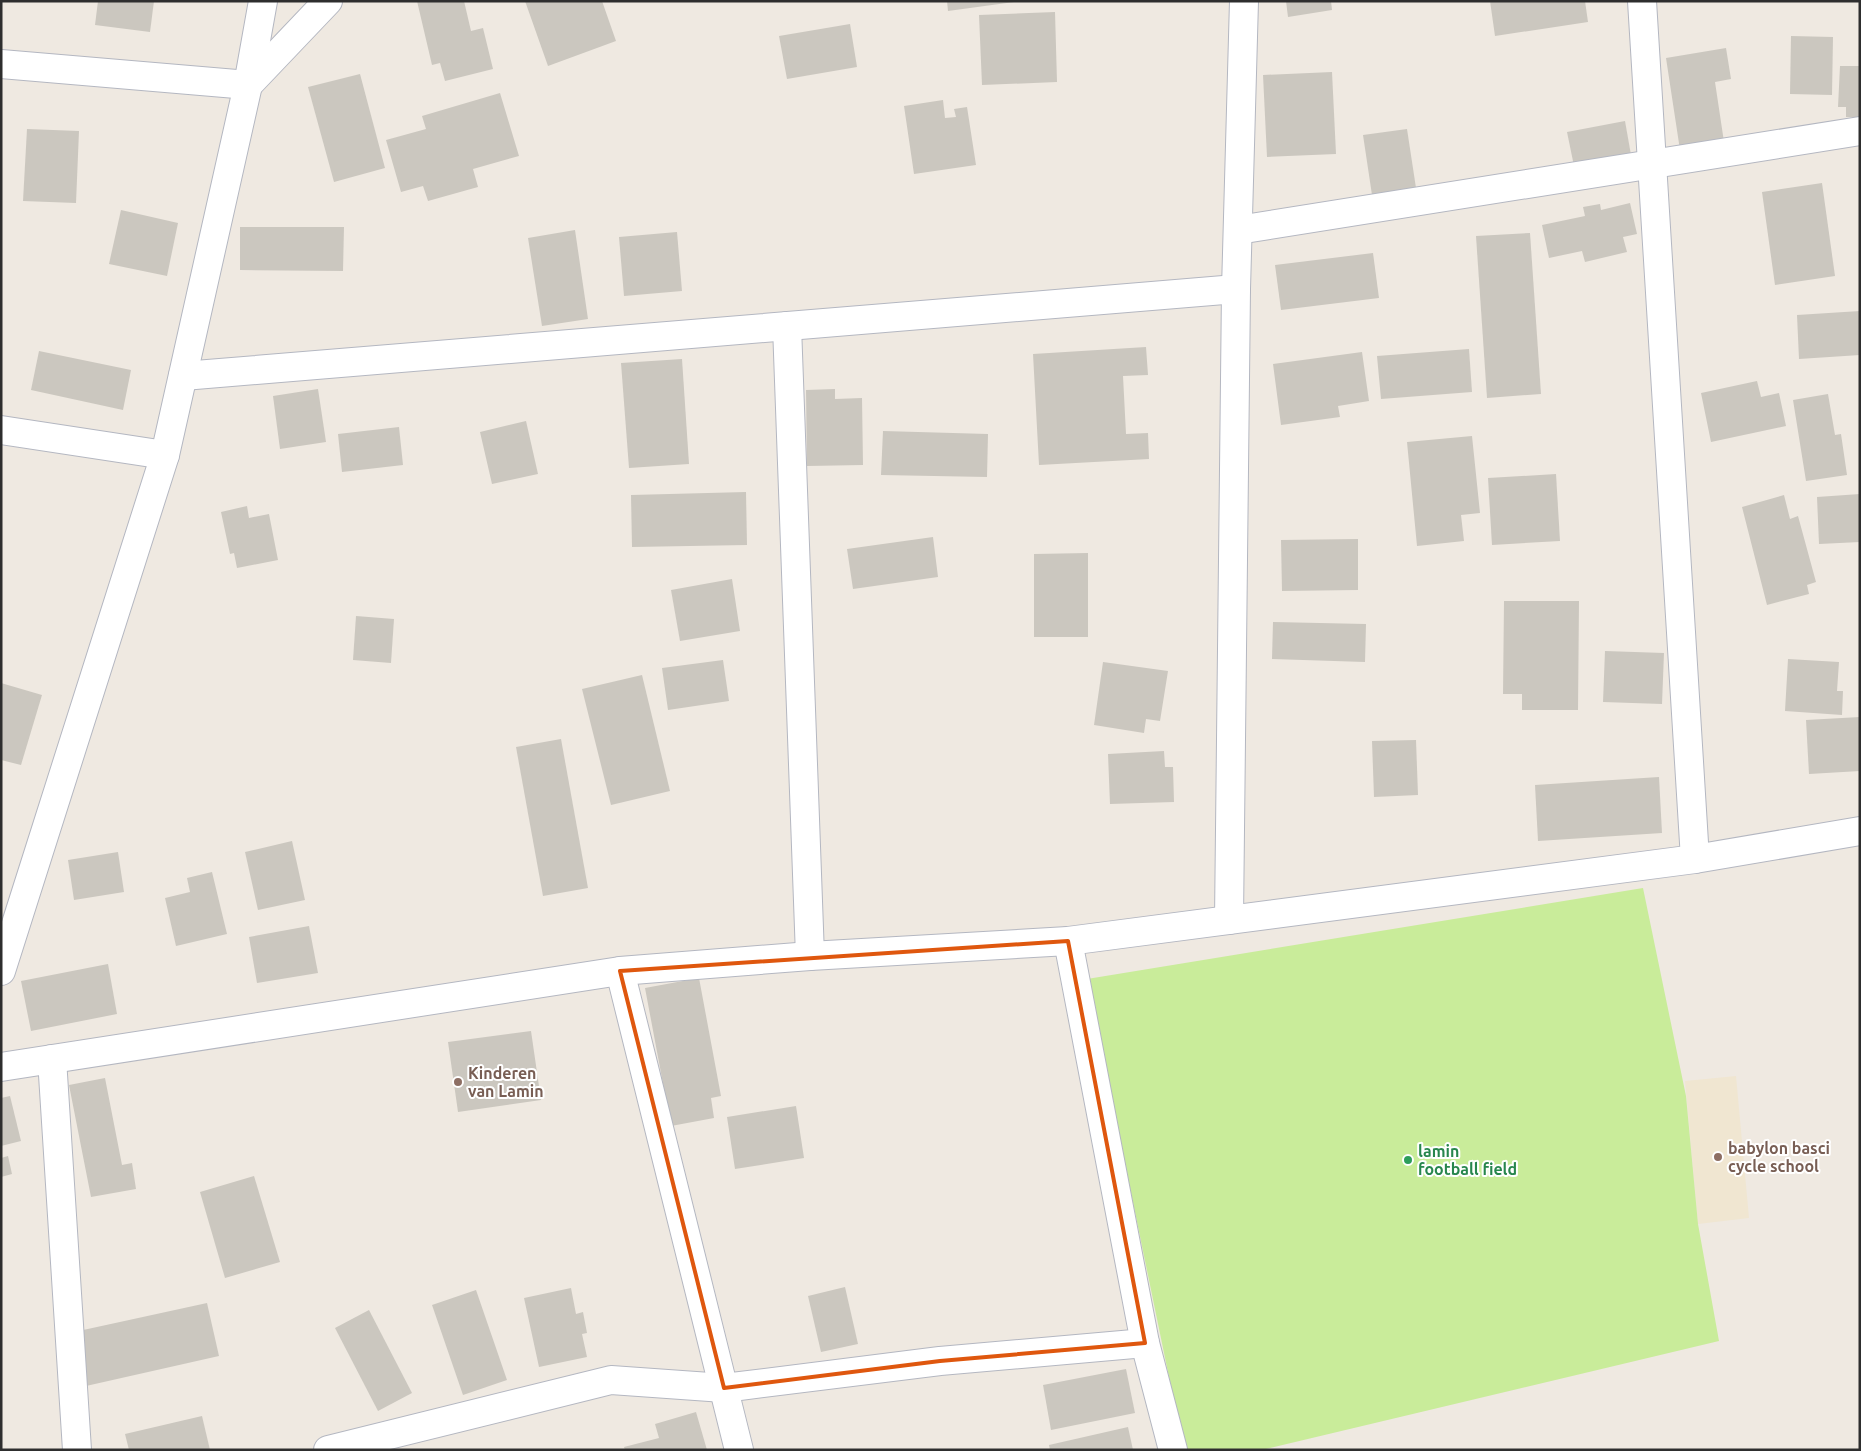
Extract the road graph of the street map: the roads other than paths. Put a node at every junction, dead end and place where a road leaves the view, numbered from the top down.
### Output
1 (263, 1) edge
2 (328, 1) edge
3 (1244, 1) edge
4 (1642, 1) edge
5 (1, 64) edge
6 (248, 84) junction
7 (1860, 131) edge
8 (1653, 164) junction
9 (1238, 230) junction
10 (1236, 289) junction
11 (787, 326) junction
12 (183, 376) junction
13 (1, 430) edge
14 (165, 455) junction
15 (1860, 831) edge
16 (1695, 859) junction
17 (1229, 920) junction
18 (1068, 941) junction
19 (810, 956) junction
20 (1, 971) edge
21 (620, 971) junction
22 (52, 1059) junction
23 (1, 1068) edge
24 (1145, 1343) junction
25 (724, 1388) junction
26 (77, 1450) edge
27 (328, 1450) edge
28 (739, 1450) edge
29 (1174, 1450) edge

1 - 6 street
2 - 6 street
3 - 9 street
4 - 8 street
5 - 6 street
6 - 12 street
7 - 8 street
8 - 9 street
8 - 16 street
9 - 10 street
10 - 11 street
10 - 17 street
11 - 12 street
11 - 19 street
12 - 14 street
13 - 14 street
14 - 20 street
15 - 16 street
16 - 17 street
17 - 18 street
18 - 19 street
18 - 24 street
19 - 21 street
21 - 22 street
21 - 25 street
22 - 23 street
22 - 26 street
24 - 25 street
24 - 29 street
25 - 27 street
25 - 28 street

